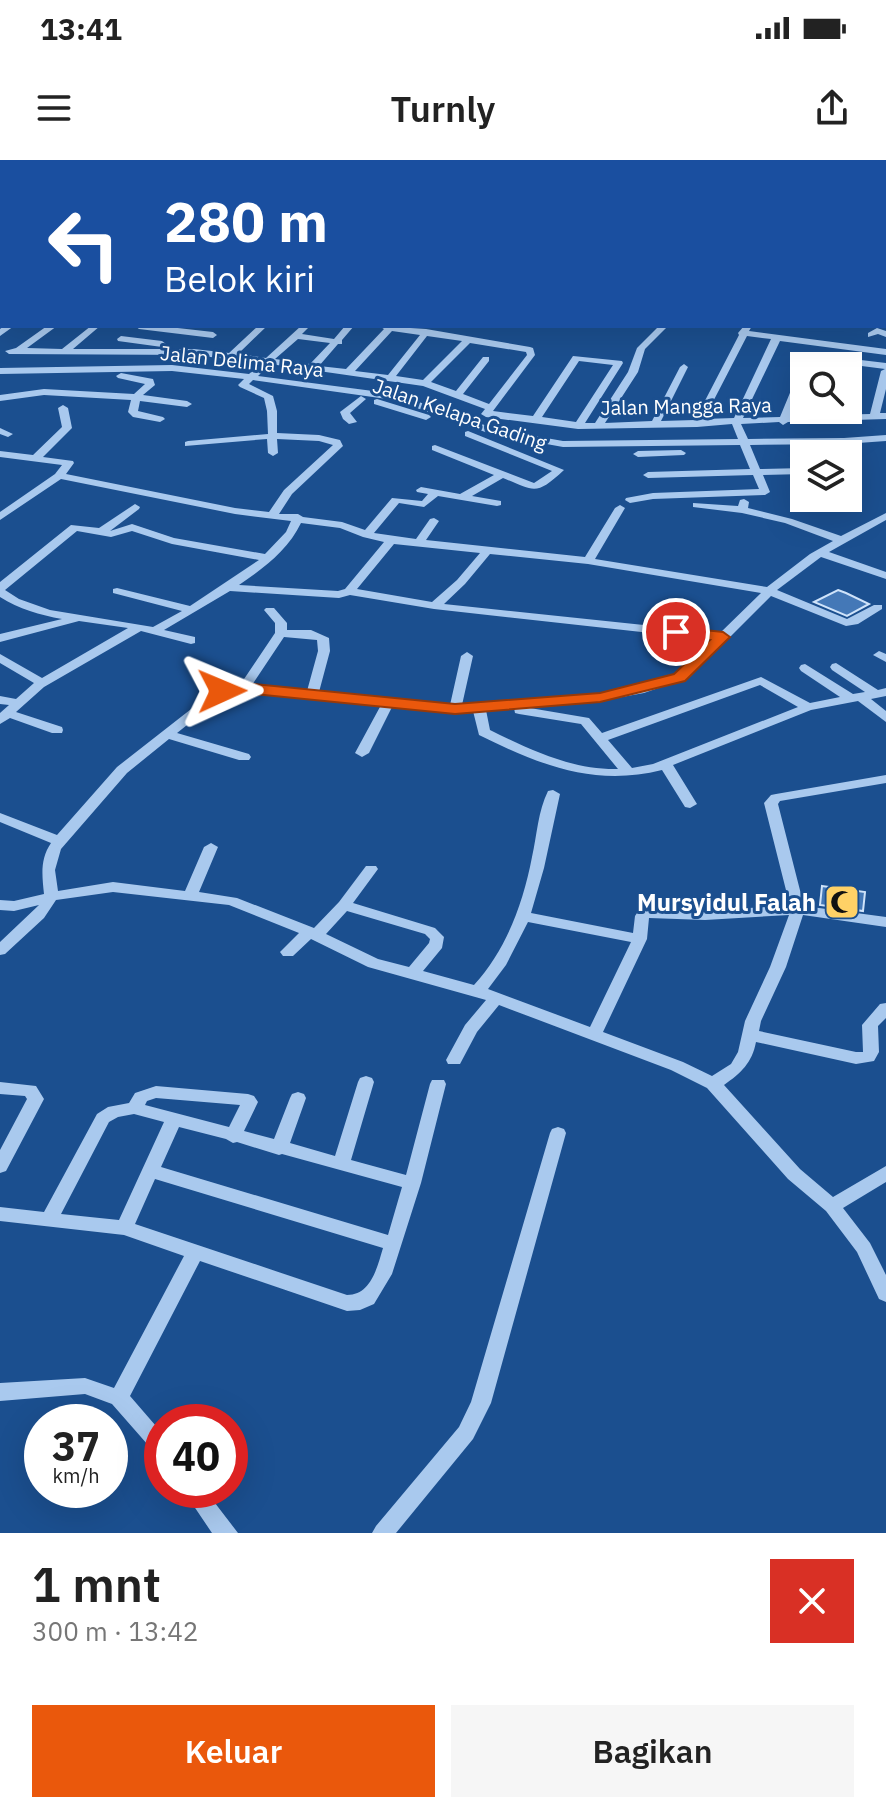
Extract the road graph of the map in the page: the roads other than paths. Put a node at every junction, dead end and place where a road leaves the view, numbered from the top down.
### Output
1 (50, 328) edge
2 (93, 328) edge
3 (155, 328) edge
4 (222, 328) edge
5 (261, 328) edge
6 (304, 328) edge
7 (349, 328) edge
8 (386, 328) edge
9 (412, 328) edge
10 (458, 328) edge
11 (662, 328) edge
12 (746, 328) edge
13 (426, 332) junction
14 (213, 335) junction
15 (297, 336) junction
16 (449, 336) junction
17 (777, 337) junction
18 (121, 339) dead end
19 (469, 339) junction
20 (339, 342) junction
21 (817, 342) junction
22 (0, 345) edge
23 (196, 350) junction
24 (14, 351) junction
25 (63, 352) junction
26 (813, 352) edge
27 (886, 352) edge
28 (231, 356) junction
29 (486, 359) dead end
30 (268, 361) junction
31 (862, 366) edge
32 (313, 367) junction
33 (684, 367) dead end
34 (35, 368) junction
35 (886, 368) edge
36 (0, 371) edge
37 (348, 373) junction
38 (45, 376) junction
39 (0, 378) edge
40 (390, 378) junction
41 (246, 381) junction
42 (425, 383) junction
43 (299, 392) dead end
44 (458, 395) junction
45 (136, 397) junction
46 (0, 398) edge
47 (361, 399) junction
48 (187, 404) dead end
49 (790, 405) edge
50 (63, 408) dead end
51 (488, 410) junction
52 (862, 416) edge
53 (886, 416) edge
54 (874, 417) junction
55 (160, 419) dead end
56 (535, 420) junction
57 (790, 421) edge
58 (352, 422) dead end
59 (783, 422) junction
60 (736, 423) junction
61 (655, 424) junction
62 (697, 424) junction
63 (578, 426) junction
64 (598, 426) junction
65 (469, 430) junction
66 (271, 437) junction
67 (886, 438) edge
68 (188, 444) dead end
69 (747, 447) junction
70 (435, 448) dead end
71 (790, 449) edge
72 (273, 453) dead end
73 (0, 454) edge
74 (638, 454) dead end
75 (36, 458) junction
76 (790, 471) edge
77 (756, 472) junction
78 (501, 475) junction
79 (648, 475) dead end
80 (59, 476) junction
81 (421, 490) dead end
82 (436, 492) junction
83 (746, 494) junction
84 (462, 497) junction
85 (630, 500) dead end
86 (497, 503) dead end
87 (697, 505) dead end
88 (135, 507) dead end
89 (620, 508) dead end
90 (742, 510) junction
91 (273, 514) junction
92 (0, 517) edge
93 (298, 517) junction
94 (886, 517) edge
95 (434, 521) dead end
96 (101, 532) junction
97 (367, 535) junction
98 (391, 540) junction
99 (841, 540) junction
100 (419, 543) junction
101 (487, 551) junction
102 (820, 553) junction
103 (268, 558) junction
104 (588, 561) junction
105 (886, 576) edge
106 (226, 587) junction
107 (0, 590) edge
108 (117, 591) dead end
109 (349, 591) junction
110 (769, 591) junction
111 (434, 606) junction
112 (878, 607) dead end
113 (189, 609) junction
114 (270, 610) dead end
115 (75, 619) junction
116 (139, 627) junction
117 (154, 631) junction
118 (281, 633) junction
119 (723, 637) junction
120 (0, 638) edge
121 (191, 640) dead end
122 (467, 656) dead end
123 (0, 658) edge
124 (836, 667) dead end
125 (805, 668) dead end
126 (42, 683) junction
127 (244, 688) junction
128 (881, 693) edge
129 (312, 695) junction
130 (854, 697) junction
131 (0, 700) edge
132 (19, 703) junction
133 (388, 703) junction
134 (506, 706) junction
135 (808, 707) junction
136 (455, 709) junction
137 (479, 709) junction
138 (5, 717) edge
139 (886, 718) edge
140 (57, 730) dead end
141 (168, 734) junction
142 (602, 738) junction
143 (362, 753) dead end
144 (244, 757) dead end
145 (666, 765) junction
146 (629, 773) junction
147 (886, 779) edge
148 (553, 794) dead end
149 (690, 804) dead end
150 (0, 817) edge
151 (59, 841) junction
152 (211, 847) dead end
153 (371, 869) dead end
154 (52, 896) junction
155 (190, 896) junction
156 (0, 905) edge
157 (344, 905) junction
158 (798, 910) junction
159 (523, 916) junction
160 (886, 922) edge
161 (313, 934) junction
162 (640, 939) junction
163 (0, 950) edge
164 (288, 952) dead end
165 (411, 975) junction
166 (477, 991) junction
167 (496, 999) junction
168 (886, 1008) edge
169 (878, 1027) edge
170 (594, 1035) junction
171 (750, 1035) junction
172 (454, 1060) dead end
173 (366, 1082) dead end
174 (438, 1084) dead end
175 (713, 1084) junction
176 (0, 1088) edge
177 (298, 1098) dead end
178 (134, 1108) junction
179 (174, 1120) junction
180 (558, 1133) dead end
181 (233, 1137) junction
182 (279, 1149) junction
183 (341, 1165) junction
184 (0, 1166) edge
185 (151, 1171) junction
186 (886, 1173) edge
187 (412, 1183) junction
188 (832, 1206) junction
189 (0, 1214) edge
190 (49, 1220) junction
191 (124, 1228) junction
192 (393, 1244) junction
193 (195, 1252) junction
194 (886, 1294) edge
195 (0, 1392) edge
196 (119, 1398) junction
197 (144, 1426) edge
198 (206, 1508) edge
199 (227, 1533) edge
200 (383, 1533) edge

1 - 24 street
2 - 25 street
3 - 14 street
4 - 14 street
5 - 28 street
6 - 15 street
7 - 20 street
8 - 9 street
8 - 37 street
9 - 13 street
10 - 16 street
11 - 64 street
12 - 17 street
12 - 62 street
13 - 16 street
13 - 40 street
14 - 23 street
15 - 20 street
15 - 30 street
16 - 19 street
17 - 21 street
17 - 60 street
18 - 23 street
19 - 42 street
19 - 51 street
20 - 32 street
21 - 26 street
21 - 27 street
22 - 24 street
23 - 25 street, Jalan Delima Raya
23 - 28 street, Jalan Delima Raya
24 - 25 street, Jalan Delima Raya
24 - 34 street
28 - 30 street, Jalan Delima Raya
29 - 44 street
30 - 32 street, Jalan Delima Raya
30 - 41 street
31 - 35 street
32 - 37 street, Jalan Delima Raya
33 - 61 street
34 - 36 street, Jalan Delima Raya
34 - 38 street
34 - 41 street, Jalan Delima Raya
35 - 54 street
37 - 40 street, Jalan Delima Raya
38 - 39 street
38 - 45 street
40 - 42 street, Jalan Delima Raya
41 - 65 street, Jalan Delima Raya
41 - 66 street
42 - 44 street, Jalan Delima Raya
43 - 47 street, Jalan Kelapa Gading
44 - 51 street, Jalan Delima Raya
45 - 46 street
45 - 48 street
45 - 55 street
47 - 58 street
47 - 65 street, Jalan Kelapa Gading
49 - 59 street
50 - 75 street
51 - 56 street, Jalan Mangga Raya
51 - 65 street
52 - 54 street, Jalan Mangga Raya
53 - 54 street, Jalan Mangga Raya
56 - 63 street, Jalan Mangga Raya
56 - 63 street
57 - 59 street, Jalan Mangga Raya
59 - 60 street, Jalan Mangga Raya
60 - 62 street, Jalan Mangga Raya
60 - 69 street
61 - 62 street, Jalan Mangga Raya
61 - 64 street, Jalan Mangga Raya
63 - 64 street, Jalan Mangga Raya
65 - 69 street
65 - 78 street, Jalan Kelapa Gading
66 - 68 street
66 - 72 street
66 - 91 street
67 - 69 street
69 - 71 street
69 - 74 street
69 - 77 street
70 - 78 street
73 - 75 street
75 - 80 street
76 - 77 street
77 - 79 street
77 - 83 street
78 - 84 street
80 - 91 street
80 - 92 street
81 - 82 street
82 - 84 street
82 - 97 street
83 - 85 street
83 - 90 street
84 - 86 street
87 - 90 street
88 - 96 street
89 - 104 street
90 - 99 street
91 - 93 street
93 - 97 street
93 - 103 street
94 - 99 street
95 - 100 street
96 - 103 street
96 - 107 street
97 - 98 street
98 - 100 street
98 - 109 street
99 - 102 street
100 - 101 street
101 - 104 street
101 - 111 street
102 - 105 street
102 - 110 street
103 - 106 street
104 - 110 street
106 - 109 street
106 - 113 street
107 - 115 street
108 - 113 street
109 - 111 street
110 - 112 street
110 - 119 street
111 - 119 street
113 - 117 street
114 - 118 street
115 - 116 street
115 - 120 street
116 - 117 street
116 - 126 street
117 - 121 street
118 - 127 street
118 - 129 street
119 - 134 street
122 - 136 street
123 - 126 street
124 - 128 street
125 - 130 street
126 - 132 street
127 - 129 street
127 - 141 street
128 - 130 street
129 - 133 street
130 - 135 street
130 - 139 street
131 - 132 street
132 - 138 street
133 - 136 street
133 - 143 street
134 - 137 street
134 - 142 street
135 - 142 street
135 - 145 street
136 - 137 street
137 - 146 street
138 - 140 street
141 - 144 street
141 - 151 street
142 - 146 street
145 - 146 street
145 - 149 street
147 - 158 street
148 - 159 street
150 - 151 street
151 - 154 street
152 - 155 street
153 - 157 street
154 - 155 street
154 - 156 street
154 - 163 street
155 - 161 street
157 - 161 street
157 - 165 street
158 - 160 street
158 - 162 street
158 - 171 street
159 - 162 street
159 - 166 street
161 - 164 street
161 - 165 street
162 - 170 street
165 - 166 street
166 - 167 street
167 - 170 street
167 - 172 street
168 - 169 street
169 - 171 street
170 - 175 street
171 - 175 street
173 - 183 street
174 - 187 street
175 - 188 street
176 - 184 street
177 - 182 street
178 - 179 street
178 - 181 street
178 - 190 street
179 - 181 street
179 - 185 street
180 - 200 street
181 - 182 street
182 - 183 street
183 - 187 street
185 - 191 street
185 - 192 street
186 - 188 street
187 - 192 street
188 - 194 street
189 - 190 street
190 - 191 street
191 - 193 street
192 - 193 street
193 - 196 street
195 - 196 street
196 - 197 street
198 - 199 street

